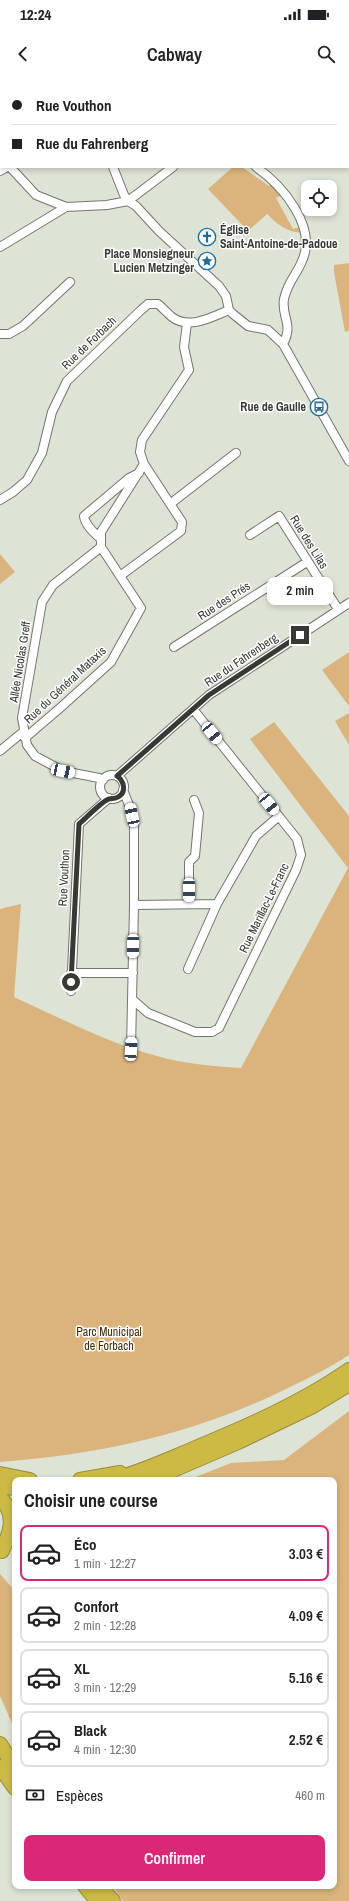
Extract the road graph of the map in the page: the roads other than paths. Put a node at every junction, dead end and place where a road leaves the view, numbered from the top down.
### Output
1 (10, 168) edge
2 (113, 168) edge
3 (172, 168) edge
4 (257, 168) edge
5 (128, 201) junction
6 (66, 207) junction
7 (0, 247) edge
8 (70, 282) dead end
9 (229, 310) junction
10 (187, 323) junction
11 (0, 335) edge
12 (283, 344) junction
13 (236, 453) dead end
14 (349, 461) edge
15 (144, 464) junction
16 (139, 473) junction
17 (0, 500) edge
18 (170, 504) junction
19 (250, 535) dead end
20 (101, 543) junction
21 (307, 562) junction
22 (120, 576) junction
23 (349, 604) edge
24 (338, 609) junction
25 (174, 647) dead end
26 (193, 709) junction
27 (25, 734) junction
28 (0, 751) edge
29 (117, 776) junction
30 (103, 780) junction
31 (124, 790) junction
32 (109, 798) junction
33 (194, 800) dead end
34 (279, 816) junction
35 (189, 904) junction
36 (217, 904) junction
37 (134, 905) junction
38 (188, 970) dead end
39 (72, 973) junction
40 (133, 973) junction
41 (71, 991) dead end
42 (133, 1000) junction
43 (131, 1049) dead end
44 (349, 1370) edge
45 (349, 1384) edge
46 (151, 1473) edge
47 (0, 1474) edge
48 (15, 1477) edge
49 (112, 1477) edge
50 (128, 1477) edge
51 (0, 1486) edge
52 (12, 1488) edge
53 (0, 1497) edge
54 (8, 1509) edge
55 (12, 1545) edge
56 (1, 1552) edge
57 (2, 1746) edge
58 (12, 1763) edge
59 (0, 1767) edge
60 (12, 1784) edge
61 (87, 1889) edge
62 (103, 1889) edge
63 (97, 1901) edge
64 (113, 1901) edge

1 - 6 street
2 - 5 street
3 - 5 street
4 - 12 street
5 - 6 street
5 - 9 street
6 - 7 street
8 - 11 street
9 - 10 street
9 - 12 street
10 - 15 street
10 - 17 street, Rue de Forbach
12 - 14 street
13 - 18 street
15 - 16 street
15 - 18 street
16 - 20 street
16 - 20 street
18 - 22 street
19 - 21 street, Rue des Lilas
20 - 22 street
20 - 27 street, Allée Nicolas Greff
21 - 24 street, Rue des Lilas
21 - 25 street, Rue des Prés
22 - 27 street, Rue du Général Mataxis
23 - 24 street, Rue du Fahrenberg
24 - 26 street, Rue du Fahrenberg
26 - 29 street, Rue du Fahrenberg
26 - 34 street, Rue Marillac-Le-Franc
27 - 28 street
27 - 30 street, Allée Nicolas Greff
29 - 30 street
29 - 31 street
30 - 32 street
31 - 32 street
31 - 37 street
32 - 39 street, Rue Vouthon
33 - 35 street
34 - 36 street
34 - 42 street, Rue Marillac-Le-Franc
35 - 36 street
35 - 37 street
36 - 38 street
37 - 40 street
39 - 40 street
39 - 41 street, Rue Vouthon
40 - 42 street
42 - 43 street
44 - 46 highway
45 - 46 highway
46 - 49 highway
46 - 50 highway
47 - 48 highway
51 - 52 highway
53 - 54 highway
54 - 56 highway
55 - 56 highway
57 - 58 highway
59 - 60 highway
61 - 63 highway
62 - 64 highway

